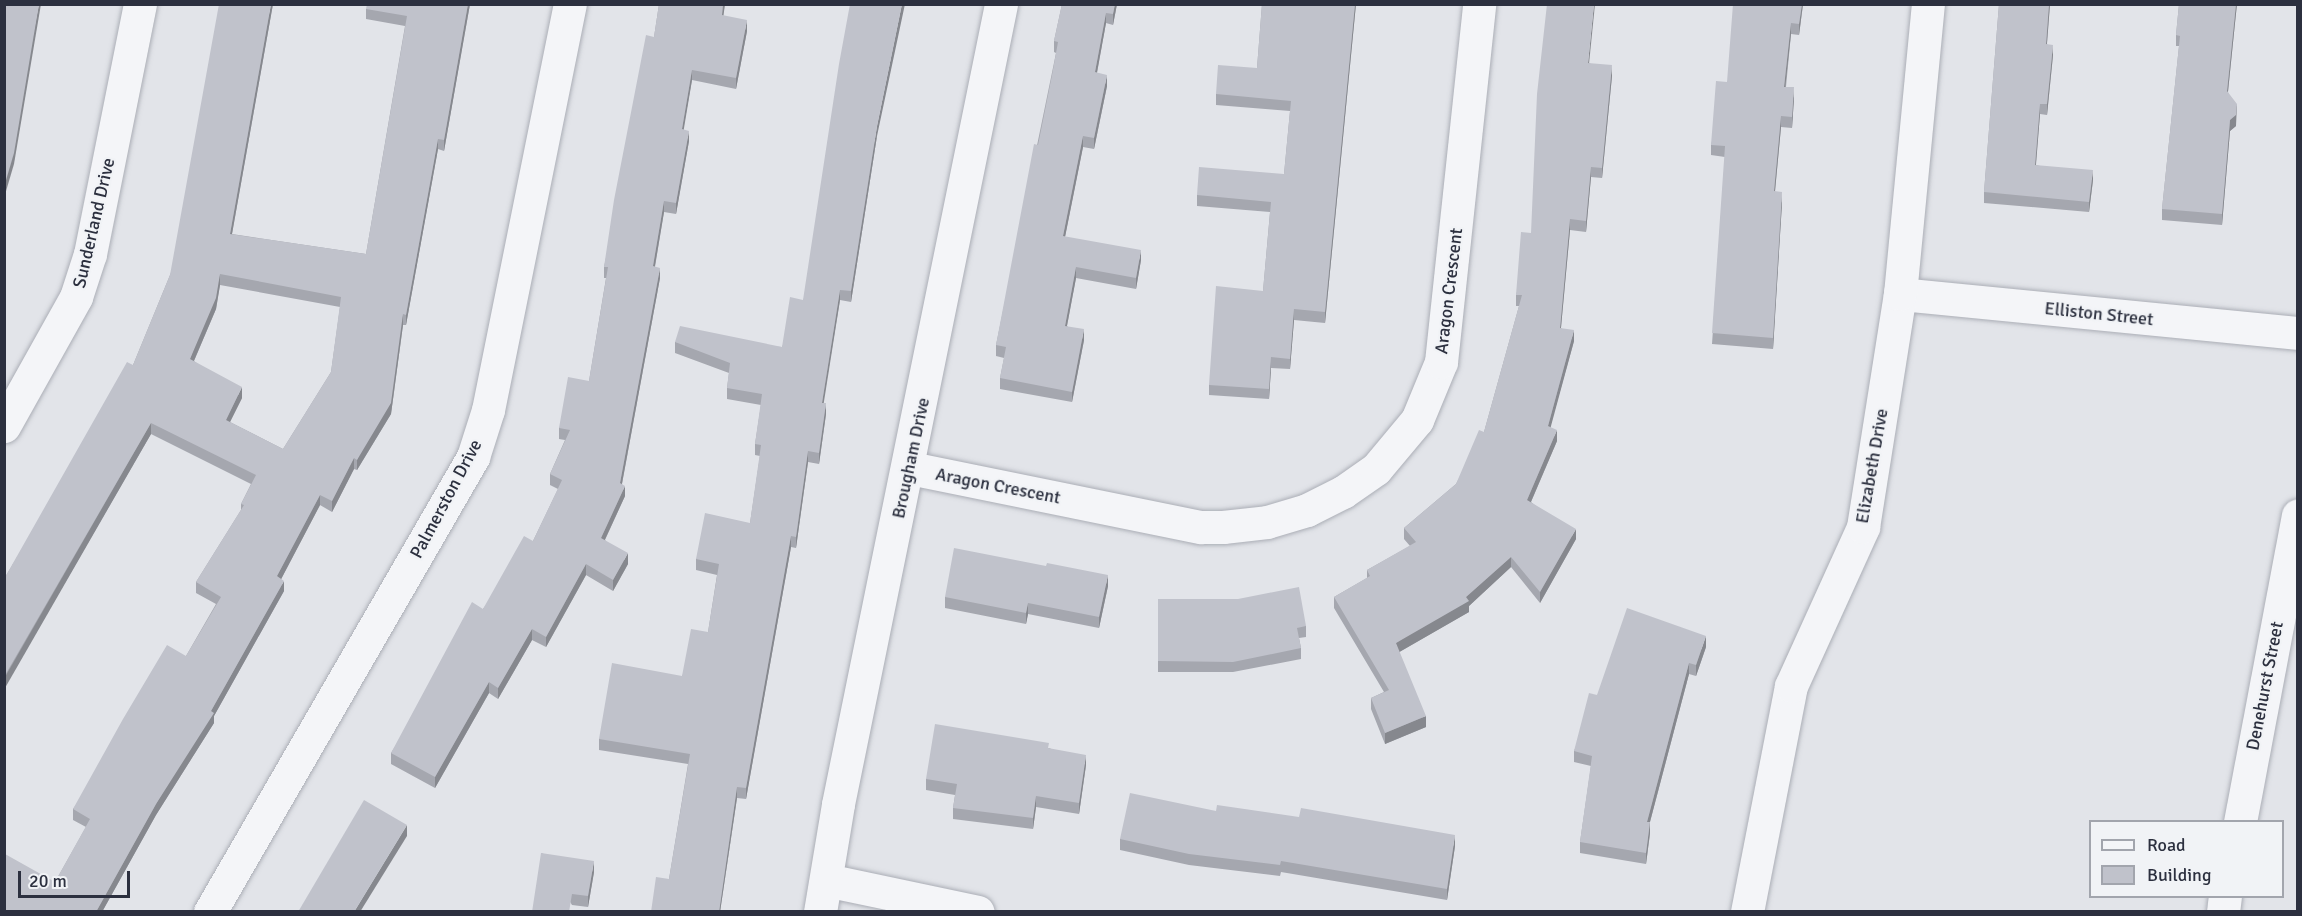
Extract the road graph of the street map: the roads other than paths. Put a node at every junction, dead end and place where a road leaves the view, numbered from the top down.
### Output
1 (140, 4) edge
2 (570, 4) edge
3 (1001, 4) edge
4 (1479, 4) edge
5 (1928, 4) edge
6 (1900, 294) junction
7 (2298, 333) edge
8 (4, 426) edge
9 (910, 468) junction
10 (2298, 515) edge
11 (2240, 820) edge
12 (826, 880) junction
13 (210, 912) edge
14 (820, 912) edge
15 (978, 912) edge
16 (1747, 912) edge

1 - 8 street, Sunderland Drive
2 - 13 street, Palmerston Drive
3 - 9 street, Brougham Drive
4 - 9 street, Aragon Crescent
5 - 6 street, Elizabeth Drive
6 - 7 street, Elliston Street
6 - 16 street, Elizabeth Drive
9 - 12 street, Brougham Drive
10 - 11 street, Denehurst Street
12 - 14 street, Brougham Drive
12 - 15 street

